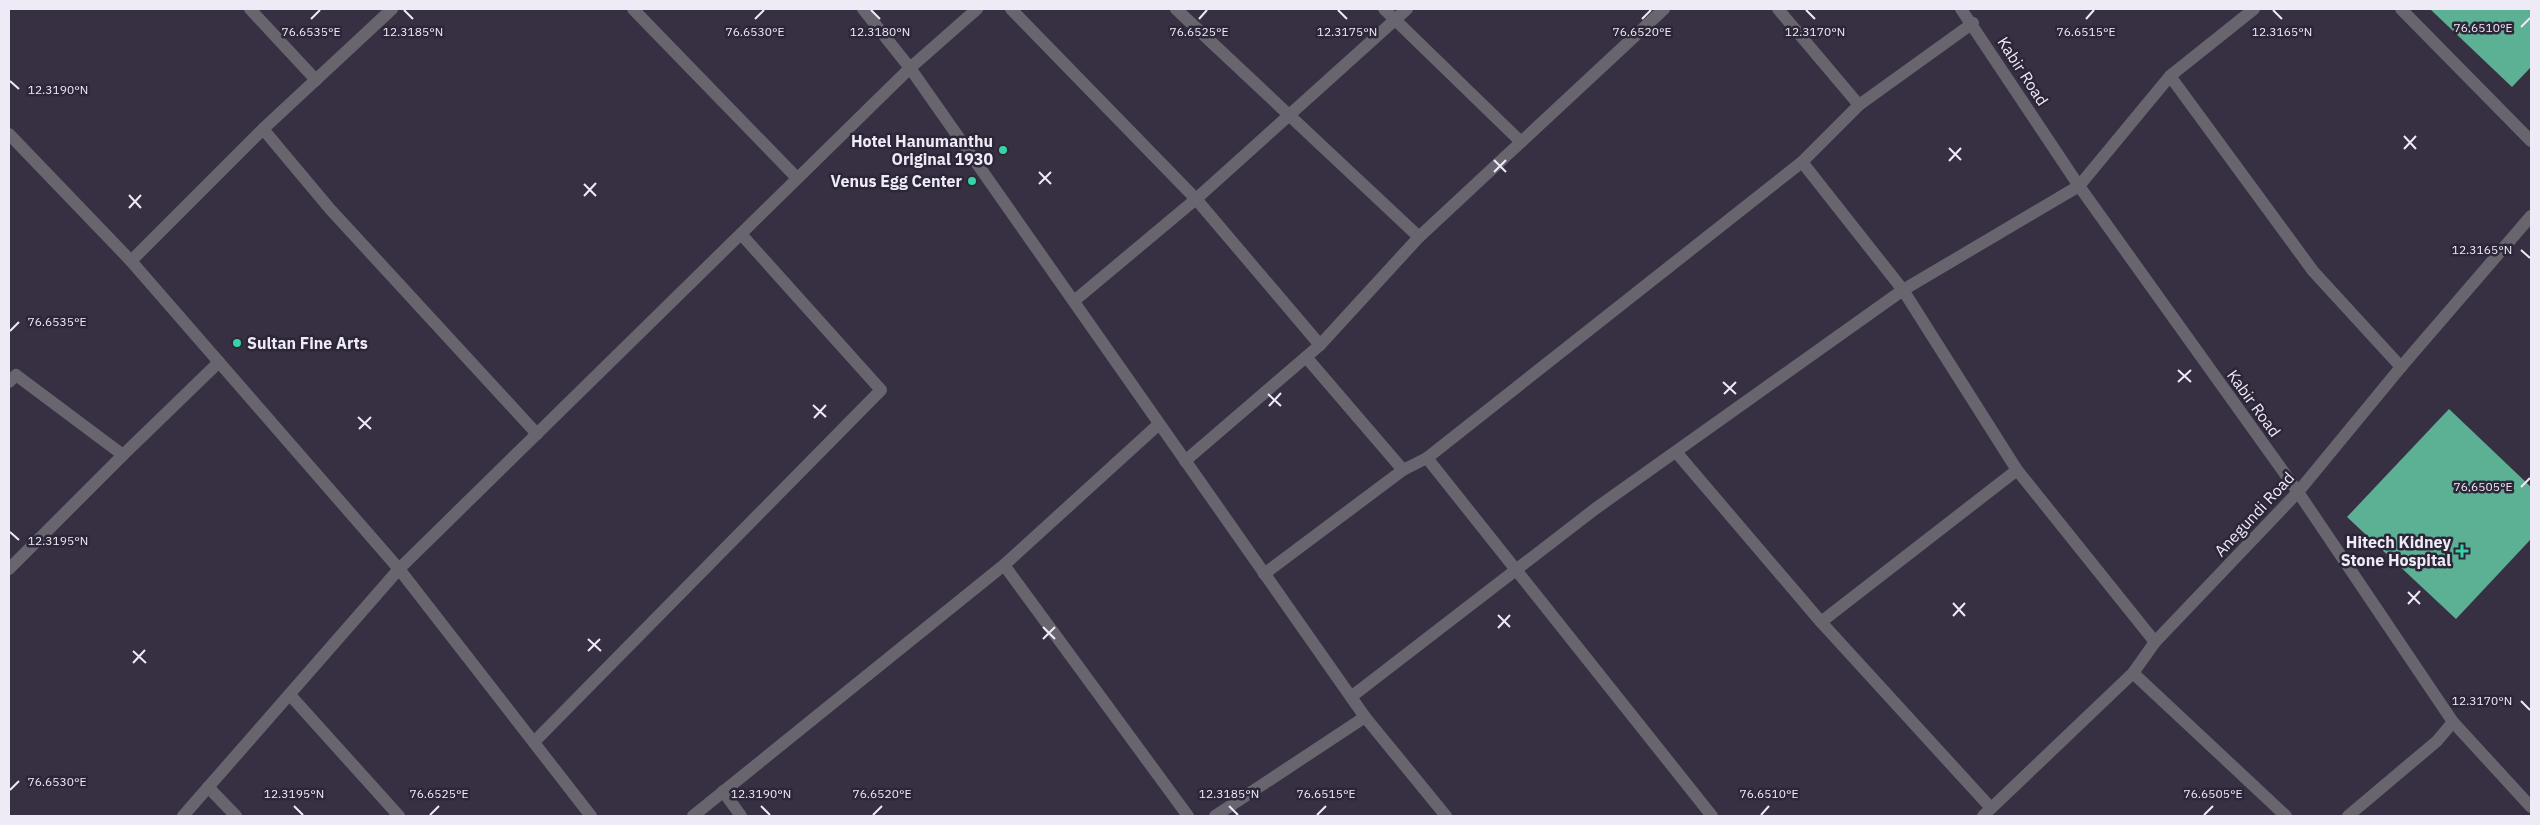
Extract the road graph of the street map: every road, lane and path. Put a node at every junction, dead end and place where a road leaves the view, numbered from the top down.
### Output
1 (250, 9) edge
2 (392, 9) edge
3 (633, 9) edge
4 (863, 9) edge
5 (977, 9) edge
6 (1011, 9) edge
7 (1176, 9) edge
8 (1384, 9) edge
9 (1407, 9) edge
10 (1664, 9) edge
11 (1778, 9) edge
12 (1961, 9) edge
13 (2254, 9) edge
14 (2401, 9) edge
15 (1394, 20) junction
16 (1972, 23) junction
17 (910, 68) junction
18 (2170, 76) junction
19 (316, 80) junction
20 (1859, 105) junction
21 (1290, 114) junction
22 (263, 128) junction
23 (9, 134) edge
24 (2531, 141) edge
25 (1521, 142) junction
26 (1802, 162) junction
27 (797, 178) junction
28 (2079, 186) junction
29 (1196, 200) junction
30 (2531, 216) edge
31 (741, 234) junction
32 (1419, 237) junction
33 (131, 261) junction
34 (1904, 290) junction
35 (1074, 302) junction
36 (1320, 345) junction
37 (1306, 357) junction
38 (218, 362) junction
39 (2401, 367) junction
40 (11, 376) edge
41 (1159, 424) junction
42 (537, 434) junction
43 (1676, 452) junction
44 (123, 455) junction
45 (1427, 458) junction
46 (1185, 461) junction
47 (1403, 470) junction
48 (2018, 470) junction
49 (2298, 492) junction
50 (1004, 564) junction
51 (1516, 568) junction
52 (9, 569) edge
53 (399, 569) junction
54 (1264, 574) junction
55 (1821, 622) junction
56 (2155, 642) junction
57 (2133, 673) junction
58 (290, 695) junction
59 (1351, 697) junction
60 (1365, 717) junction
61 (2454, 722) junction
62 (535, 741) junction
63 (208, 787) junction
64 (723, 791) junction
65 (2531, 807) edge
66 (1987, 812) edge
67 (183, 816) edge
68 (236, 816) edge
69 (399, 816) edge
70 (591, 816) edge
71 (692, 816) edge
72 (742, 816) edge
73 (1188, 816) edge
74 (1215, 816) edge
75 (1446, 816) edge
76 (1712, 816) edge
77 (2286, 816) edge
78 (2348, 816) edge

1 - 19 street
2 - 19 street
3 - 27 street
4 - 17 street
5 - 17 street
6 - 29 street
7 - 21 street
8 - 15 street
9 - 15 street
10 - 25 street
11 - 20 street
12 - 16 street, Kabir Road
13 - 18 street
14 - 24 street
15 - 21 street
15 - 25 street
16 - 20 street
16 - 28 street, Kabir Road
17 - 27 street
17 - 35 street
18 - 28 street
18 - 39 street
19 - 22 street
20 - 26 street
21 - 29 street
21 - 32 street
22 - 33 street
22 - 42 street
23 - 33 street
25 - 32 street
26 - 34 street
26 - 45 street
27 - 31 street
28 - 34 street
28 - 49 street, Kabir Road
29 - 35 street
29 - 36 street
30 - 39 street, Anegundi Road
31 - 42 street
31 - 62 street
32 - 36 street
33 - 38 street
34 - 43 street
34 - 48 street
35 - 41 street
36 - 37 street
37 - 46 street
37 - 47 street
38 - 44 street
38 - 53 street
39 - 49 street, Anegundi Road
40 - 44 street
41 - 46 street
41 - 50 street
42 - 53 street
43 - 51 street
43 - 55 street
44 - 52 street
45 - 47 street
45 - 51 street
46 - 54 street
47 - 54 street
48 - 55 street
48 - 56 street
49 - 56 street, Anegundi Road
49 - 61 street, Kabir Road
50 - 64 street
50 - 73 street
51 - 59 street
51 - 76 street
53 - 58 street
53 - 62 street
54 - 59 street
55 - 66 street
56 - 57 street, Anegundi Road
57 - 66 street, Anegundi Road
57 - 77 street
58 - 63 street
58 - 69 street
59 - 60 street
60 - 74 street
60 - 75 street
61 - 65 street, Kabir Road
61 - 78 street
62 - 70 street
63 - 67 street
63 - 68 street
64 - 71 street
64 - 72 street

